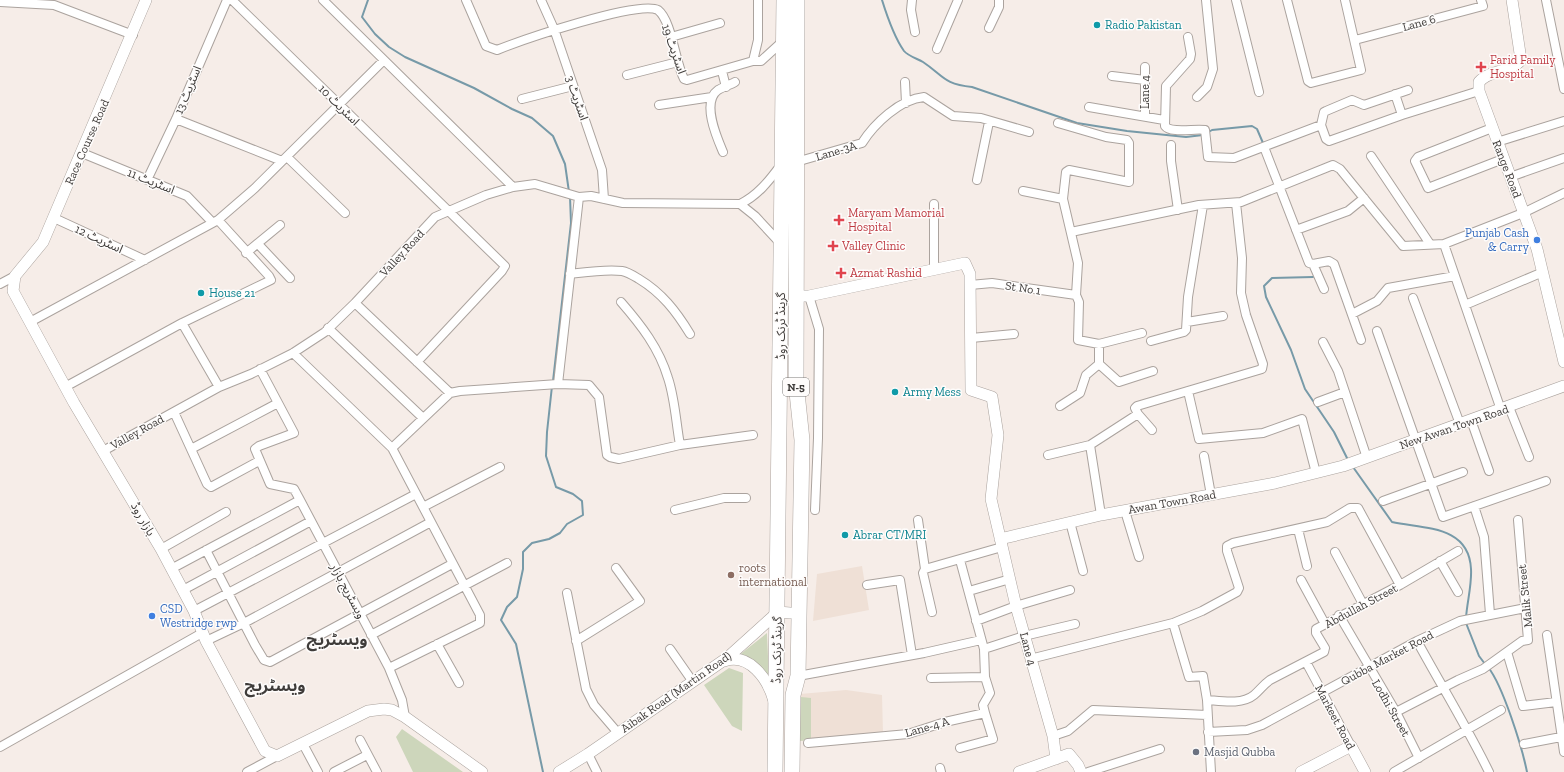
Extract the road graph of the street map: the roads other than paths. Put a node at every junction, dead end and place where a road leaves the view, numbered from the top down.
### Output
1 (146, 0) edge
2 (227, 0) edge
3 (232, 0) edge
4 (323, 0) edge
5 (466, 0) edge
6 (541, 0) edge
7 (758, 0) edge
8 (784, 0) edge
9 (797, 0) edge
10 (912, 0) edge
11 (958, 0) edge
12 (999, 0) edge
13 (1206, 0) edge
14 (1236, 0) edge
15 (1287, 0) edge
16 (1345, 0) edge
17 (1512, 0) edge
18 (1546, 0) edge
19 (0, 2) edge
20 (1482, 3) edge
21 (720, 23) dead end
22 (989, 28) dead end
23 (554, 29) junction
24 (915, 32) dead end
25 (133, 35) junction
26 (671, 36) junction
27 (1188, 37) dead end
28 (1355, 40) junction
29 (783, 41) junction
30 (937, 49) dead end
31 (384, 60) junction
32 (753, 61) junction
33 (678, 62) junction
34 (1145, 67) dead end
35 (722, 71) junction
36 (627, 75) dead end
37 (1112, 76) dead end
38 (1145, 80) junction
39 (735, 82) dead end
40 (905, 82) dead end
41 (573, 86) junction
42 (726, 87) junction
43 (1564, 89) edge
44 (1408, 90) dead end
45 (1479, 91) junction
46 (1259, 92) dead end
47 (1395, 94) junction
48 (712, 97) junction
49 (1197, 97) dead end
50 (522, 99) dead end
51 (906, 103) junction
52 (339, 105) junction
53 (659, 105) dead end
54 (1090, 107) dead end
55 (1402, 115) junction
56 (1145, 116) junction
57 (176, 119) junction
58 (1164, 120) junction
59 (1564, 121) edge
60 (989, 122) junction
61 (1058, 123) dead end
62 (1321, 125) junction
63 (1492, 128) junction
64 (1029, 132) dead end
65 (1497, 142) junction
66 (1171, 145) dead end
67 (1264, 147) junction
68 (723, 152) dead end
69 (82, 153) junction
70 (1371, 156) dead end
71 (1564, 158) edge
72 (285, 159) junction
73 (1503, 159) junction
74 (789, 163) junction
75 (1510, 177) junction
76 (147, 180) junction
77 (977, 180) dead end
78 (513, 187) junction
79 (1279, 187) junction
80 (1023, 190) dead end
81 (1564, 193) edge
82 (572, 195) junction
83 (1364, 198) junction
84 (604, 199) junction
85 (1063, 199) junction
86 (1236, 203) junction
87 (740, 204) junction
88 (934, 204) dead end
89 (1203, 205) junction
90 (1178, 210) junction
91 (447, 211) junction
92 (1523, 212) junction
93 (345, 213) dead end
94 (54, 218) junction
95 (215, 221) junction
96 (280, 225) dead end
97 (1296, 230) junction
98 (1071, 232) junction
99 (258, 244) junction
100 (1430, 244) junction
101 (1444, 244) junction
102 (781, 245) junction
103 (246, 253) junction
104 (145, 260) junction
105 (1313, 264) junction
106 (934, 269) junction
107 (1543, 272) junction
108 (570, 274) junction
109 (16, 276) junction
110 (1455, 276) junction
111 (290, 278) dead end
112 (0, 284) edge
113 (970, 285) junction
114 (1324, 289) dead end
115 (1076, 295) junction
116 (802, 296) junction
117 (1413, 298) dead end
118 (621, 302) dead end
119 (355, 303) junction
120 (1464, 305) junction
121 (1352, 314) junction
122 (1223, 316) dead end
123 (30, 322) junction
124 (1187, 322) junction
125 (182, 323) junction
126 (328, 328) junction
127 (1377, 331) dead end
128 (1142, 333) dead end
129 (690, 334) dead end
130 (1014, 334) dead end
131 (971, 338) junction
132 (1360, 340) dead end
133 (1151, 341) dead end
134 (1323, 342) dead end
135 (1099, 344) junction
136 (293, 353) junction
137 (417, 362) junction
138 (1564, 362) edge
139 (1099, 364) junction
140 (260, 369) junction
141 (1153, 371) dead end
142 (554, 384) junction
143 (796, 384) junction
144 (1564, 386) edge
145 (65, 387) junction
146 (219, 387) junction
147 (1188, 391) junction
148 (1344, 392) junction
149 (450, 393) junction
150 (1318, 402) dead end
151 (278, 404) junction
152 (1060, 406) dead end
153 (1505, 409) junction
154 (174, 412) junction
155 (1138, 414) junction
156 (423, 418) junction
157 (1471, 420) junction
158 (1460, 424) junction
159 (1152, 430) dead end
160 (752, 435) dead end
161 (1416, 439) junction
162 (680, 445) junction
163 (1090, 445) junction
164 (392, 448) junction
165 (191, 449) junction
166 (103, 451) junction
167 (1048, 455) dead end
168 (1204, 456) dead end
169 (1529, 457) dead end
170 (1367, 458) junction
171 (259, 461) junction
172 (1343, 466) joint
173 (500, 467) dead end
174 (1490, 471) dead end
175 (1463, 472) dead end
176 (1316, 473) junction
177 (1546, 480) dead end
178 (1432, 483) junction
179 (416, 494) junction
180 (1211, 495) junction
181 (746, 498) dead end
182 (300, 500) junction
183 (1383, 501) dead end
184 (1474, 506) junction
185 (423, 507) junction
186 (675, 510) dead end
187 (815, 510) dead end
188 (1124, 511) junction
189 (226, 512) dead end
190 (1101, 515) junction
191 (918, 520) dead end
192 (1518, 520) dead end
193 (311, 521) junction
194 (431, 522) junction
195 (1070, 522) junction
196 (1298, 529) junction
197 (1001, 543) junction
198 (323, 544) junction
199 (161, 549) junction
200 (206, 550) junction
201 (1458, 551) dead end
202 (1335, 552) dead end
203 (1139, 557) dead end
204 (960, 560) junction
205 (1440, 561) junction
206 (508, 563) dead end
207 (452, 564) junction
208 (1306, 566) dead end
209 (616, 568) dead end
210 (172, 569) junction
211 (925, 570) junction
212 (217, 571) junction
213 (1083, 571) dead end
214 (338, 572) junction
215 (1010, 579) junction
216 (1301, 580) dead end
217 (867, 585) dead end
218 (1400, 585) junction
219 (465, 587) junction
220 (183, 590) junction
221 (1070, 590) dead end
222 (969, 591) junction
223 (1458, 592) dead end
224 (229, 593) junction
225 (567, 593) dead end
226 (1363, 604) junction
227 (1016, 606) junction
228 (1526, 608) junction
229 (194, 611) junction
230 (784, 612) junction
231 (932, 612) dead end
232 (360, 614) junction
233 (1490, 614) junction
234 (1340, 616) junction
235 (976, 621) junction
236 (244, 623) junction
237 (1173, 623) junction
238 (1075, 624) dead end
239 (1325, 624) junction
240 (371, 635) junction
241 (1024, 636) junction
242 (1547, 636) dead end
243 (204, 637) junction
244 (981, 640) junction
245 (576, 641) junction
246 (1417, 641) junction
247 (438, 644) junction
248 (670, 649) dead end
249 (984, 649) junction
250 (1507, 652) junction
251 (912, 655) junction
252 (1030, 659) junction
253 (1306, 662) junction
254 (719, 663) junction
255 (388, 668) junction
256 (1369, 668) junction
257 (798, 676) junction
258 (985, 677) junction
259 (930, 678) dead end
260 (693, 682) junction
261 (459, 683) dead end
262 (1442, 688) junction
263 (1322, 692) junction
264 (793, 695) junction
265 (1207, 700) junction
266 (1556, 702) junction
267 (1501, 710) dead end
268 (776, 712) junction
269 (1396, 712) junction
270 (985, 713) junction
271 (1206, 715) junction
272 (405, 717) junction
273 (1468, 730) junction
274 (1208, 732) junction
275 (618, 733) junction
276 (1053, 736) junction
277 (1562, 736) junction
278 (360, 740) dead end
279 (808, 743) dead end
280 (303, 744) junction
281 (1524, 744) dead end
282 (1351, 746) junction
283 (0, 747) edge
284 (960, 748) dead end
285 (1160, 749) dead end
286 (1564, 752) edge
287 (588, 754) junction
288 (368, 755) junction
289 (277, 756) junction
290 (1419, 758) junction
291 (1056, 759) junction
292 (316, 771) edge
293 (247, 772) edge
294 (334, 772) edge
295 (377, 772) edge
296 (482, 772) edge
297 (558, 772) edge
298 (597, 772) edge
299 (775, 772) edge
300 (792, 772) edge
301 (1019, 772) edge
302 (1082, 772) edge
303 (1088, 772) edge
304 (1211, 772) edge
305 (1300, 772) edge
306 (1365, 772) edge
307 (1394, 772) edge
308 (1489, 772) edge

1 - 25 street, Race Course Road
2 - 57 street, اسٹریٹ 13
3 - 52 street, اسٹریٹ 10
4 - 31 street
5 - 23 street, اسٹریٹ 19
6 - 23 street, اسٹریٹ 3
7 - 32 street
8 - 29 highway, گرینڈ ٹرنک روڈ / N-5
9 - 74 highway, گرینڈ ٹرنک روڈ / N-5
10 - 24 street
11 - 30 street
12 - 22 street
13 - 49 street
14 - 46 street
15 - 28 street
16 - 28 street
17 - 45 street
18 - 43 street
19 - 25 street
20 - 28 street, Lane 6
21 - 26 street
23 - 26 street, اسٹریٹ 19
23 - 41 street, اسٹریٹ 3
25 - 69 street, Race Course Road
26 - 33 street, اسٹریٹ 19
27 - 58 street
29 - 32 street, اسٹریٹ 19
29 - 74 highway, گرینڈ ٹرنک روڈ / N-5
31 - 52 street
31 - 78 street
32 - 35 street, اسٹریٹ 19
33 - 35 street, اسٹریٹ 19
33 - 36 street
34 - 38 street, Lane 4
35 - 42 street
37 - 38 street
38 - 56 street, Lane 4
39 - 42 street
40 - 51 street
41 - 50 street
41 - 84 street, اسٹریٹ 3
42 - 48 street
44 - 47 street
45 - 55 street
45 - 63 street, Range Road
47 - 55 street
47 - 62 street
48 - 53 street
48 - 68 street
51 - 60 street, Lane-3A
51 - 74 street, Lane-3A
52 - 72 street
52 - 91 street, اسٹریٹ 10
54 - 56 street
55 - 62 street
56 - 58 street
57 - 72 street
57 - 76 street, اسٹریٹ 13
58 - 67 street
59 - 65 street
60 - 64 street
60 - 77 street
61 - 85 street
62 - 67 street
63 - 65 street, Range Road
63 - 73 street
65 - 73 street, Range Road
66 - 90 street
67 - 79 street
69 - 76 street, اسٹریٹ 11
69 - 94 street, Race Course Road
70 - 100 street
71 - 75 street
72 - 93 street
72 - 95 street
73 - 75 street, Range Road
74 - 87 street
74 - 102 highway, گرینڈ ٹرنک روڈ / N-5
74 - 116 highway, گرینڈ ٹرنک روڈ / N-5
75 - 92 street, Range Road
76 - 95 street, اسٹریٹ 11
78 - 82 street, Valley Road
78 - 91 street, Valley Road
79 - 83 street
79 - 86 street
79 - 97 street
80 - 85 street
81 - 92 street
82 - 84 street, Valley Road
82 - 108 street
83 - 97 street
83 - 100 street
84 - 87 street, Valley Road
85 - 98 street
86 - 89 street
86 - 147 street
87 - 102 street
88 - 106 street
89 - 90 street
89 - 124 street
90 - 98 street
91 - 119 street, Valley Road
91 - 137 street, اسٹریٹ 10
92 - 101 street
92 - 107 street, Range Road
94 - 104 street, اسٹریٹ 12
94 - 109 street, Race Course Road
95 - 103 street, اسٹریٹ 11
95 - 104 street
96 - 99 street
97 - 105 street
98 - 115 street
99 - 103 street
99 - 111 street
100 - 101 street
101 - 110 street
102 - 230 highway, گرینڈ ٹرنک روڈ / N-5
103 - 125 street, اسٹریٹ 11
104 - 123 street
105 - 114 street
105 - 121 street
106 - 113 street
106 - 116 street
107 - 120 street
107 - 138 street, Range Road
108 - 129 street
108 - 142 street
109 - 112 street
109 - 123 street, بازار روڈ
110 - 120 street
110 - 121 street
113 - 115 street, St No 1
113 - 131 street
115 - 135 street
116 - 143 highway, گرینڈ ٹرنک روڈ / N-5
116 - 187 street
117 - 158 street
118 - 162 street
119 - 126 street, Valley Road
119 - 137 street
120 - 153 street
121 - 132 street
122 - 124 street
123 - 145 street, بازار روڈ
124 - 133 street
125 - 145 street
125 - 146 street
126 - 136 street, Valley Road
126 - 156 street
127 - 161 street
128 - 135 street
130 - 131 street
131 - 197 street
134 - 148 street
135 - 139 street
136 - 140 street, Valley Road
136 - 164 street
137 - 149 street
139 - 141 street
139 - 152 street
140 - 146 street, Valley Road
140 - 151 street
142 - 149 street
142 - 162 street
143 - 230 highway, گرینڈ ٹرنک روڈ / N-5
143 - 257 highway, گرینڈ ٹرنک روڈ / N-5
144 - 153 street, New Awan Town Road
145 - 166 street, بازار روڈ
146 - 154 street, Valley Road
147 - 155 street
147 - 176 street
148 - 150 street
148 - 170 street
149 - 156 street
151 - 165 street
151 - 171 street
153 - 157 street, New Awan Town Road
153 - 169 street
154 - 165 street
154 - 166 street, Valley Road
155 - 159 street
155 - 163 street
156 - 164 street
157 - 158 street, New Awan Town Road
157 - 174 street
158 - 161 street, New Awan Town Road
160 - 162 street
161 - 170 street, New Awan Town Road
161 - 178 street
163 - 167 street
163 - 190 street
164 - 179 street
165 - 171 street
166 - 199 street, بازار روڈ
168 - 180 street
170 - 172 street, New Awan Town Road
171 - 182 street, ویسٹریج بازار
172 - 176 street, Awan Town Road
173 - 185 street
175 - 178 street
176 - 180 street, Awan Town Road
177 - 184 street
178 - 183 street
178 - 184 street
179 - 185 street
179 - 198 street
180 - 188 street, Awan Town Road
181 - 186 street
182 - 193 street, ویسٹریج بازار
182 - 200 street
184 - 233 street
185 - 194 street
188 - 190 street, Awan Town Road
188 - 203 street
189 - 199 street
190 - 195 street, Awan Town Road
191 - 211 street
192 - 228 street, Malik Street
193 - 198 street, ویسٹریج بازار
193 - 212 street
194 - 207 street
194 - 214 street
195 - 197 street, Awan Town Road
195 - 213 street
196 - 208 street
196 - 218 street
196 - 237 street
197 - 204 street
197 - 215 street, Lane 4
198 - 214 street, ویسٹریج بازار
198 - 224 street
199 - 210 street, بازار روڈ
200 - 210 street
200 - 212 street
201 - 205 street, Abdullah Street
202 - 226 street
204 - 211 street
204 - 222 street
205 - 218 street, Abdullah Street
205 - 223 street
206 - 219 street
207 - 219 street
207 - 232 street
209 - 245 street
210 - 220 street, بازار روڈ
211 - 231 street
212 - 220 street
212 - 224 street
214 - 232 street, ویسٹریج بازار
214 - 236 street
215 - 222 street
215 - 227 street, Lane 4
216 - 239 street
217 - 251 street
218 - 226 street, Abdullah Street
219 - 240 street
219 - 247 street
220 - 229 street, بازار روڈ
221 - 227 street
222 - 235 street
224 - 229 street
224 - 236 street
225 - 245 street
226 - 234 street, Abdullah Street
227 - 235 street
227 - 241 street, Lane 4
228 - 233 street, Qubba Market Road
228 - 250 street, Malik Street
229 - 243 street, بازار روڈ
230 - 254 street, Aibak Road (Martin Road)
230 - 264 highway, گرینڈ ٹرنک روڈ / N-5
230 - 268 highway, گرینڈ ٹرنک روڈ / N-5
232 - 236 street
232 - 240 street, ویسٹریج بازار
233 - 246 street, Qubba Market Road
234 - 239 street, Abdullah Street
234 - 256 street, Lodhi Street
235 - 244 street
236 - 243 street
237 - 252 street
237 - 265 street
238 - 241 street
239 - 253 street, Abdullah Street
240 - 255 street, ویسٹریج بازار
241 - 249 street
241 - 252 street, Lane 4
242 - 266 street
243 - 283 street
243 - 289 street, بازار روڈ
244 - 249 street
244 - 251 street
245 - 275 street
246 - 256 street, Qubba Market Road
246 - 262 street
247 - 255 street
247 - 261 street
248 - 260 street
249 - 258 street
250 - 262 street, Malik Street
250 - 266 street
251 - 257 street
252 - 276 street, Lane 4
253 - 263 street, Markeet Road
253 - 265 street, Abdullah Street
254 - 260 street, Aibak Road (Martin Road)
254 - 268 street
255 - 272 street, ویسٹریج بازار
256 - 263 street, Qubba Market Road
256 - 269 street, Lodhi Street
257 - 264 highway, گرینڈ ٹرنک روڈ / N-5
258 - 259 street
258 - 270 street
260 - 275 street, Aibak Road (Martin Road)
262 - 269 street, Malik Street
262 - 273 street
263 - 274 street, Qubba Market Road
263 - 282 street, Markeet Road
264 - 300 highway, گرینڈ ٹرنک روڈ / N-5
265 - 271 street
266 - 277 street
267 - 273 street
268 - 299 highway, گرینڈ ٹرنک روڈ / N-5
269 - 290 street, Lodhi Street
270 - 279 street, Lane-4 A
270 - 284 street
271 - 274 street
271 - 276 street
272 - 280 street
272 - 296 street
273 - 290 street
273 - 308 street
274 - 304 street
275 - 287 street, Aibak Road (Martin Road)
276 - 291 street, Lane 4
277 - 281 street
277 - 286 street
278 - 288 street
280 - 289 street
280 - 292 street
282 - 305 street
282 - 306 street, Markeet Road
285 - 303 street
287 - 297 street, Aibak Road (Martin Road)
287 - 298 street
288 - 294 street
288 - 295 street
289 - 293 street
290 - 307 street
291 - 301 street
291 - 302 street

